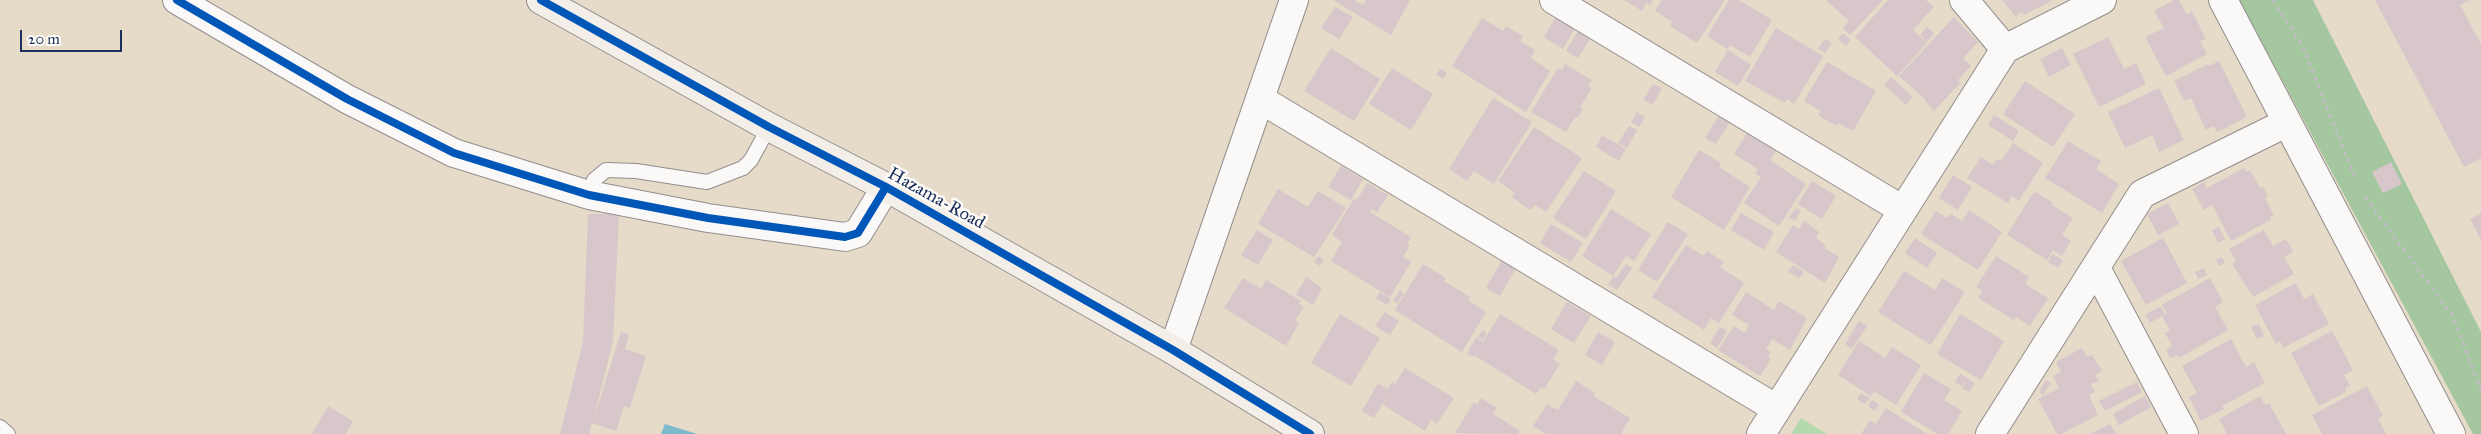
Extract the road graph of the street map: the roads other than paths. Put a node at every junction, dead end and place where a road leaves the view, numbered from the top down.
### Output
1 (177, 0) edge
2 (541, 0) edge
3 (1294, 0) edge
4 (1554, 0) edge
5 (1964, 0) edge
6 (2102, 0) edge
7 (2223, 0) edge
8 (2005, 49) junction
9 (1260, 100) junction
10 (2286, 123) junction
11 (769, 127) junction
12 (886, 187) junction
13 (589, 195) junction
14 (1903, 210) junction
15 (2096, 268) junction
16 (1173, 350) junction
17 (1777, 409) junction
18 (0, 427) edge
19 (8, 434) edge
20 (1310, 434) edge
21 (1761, 434) edge
22 (1990, 434) edge
23 (2184, 434) edge
24 (2451, 434) edge

1 - 13 street
2 - 11 street, Hazama-Road
3 - 9 street
4 - 14 street
5 - 8 street
6 - 8 street
7 - 10 street
8 - 14 street
9 - 16 street
9 - 17 street
10 - 15 street
10 - 24 street
11 - 12 street, Hazama-Road
11 - 13 lane
12 - 13 street
12 - 16 street, Hazama-Road
14 - 17 street
15 - 22 street
15 - 23 street
16 - 20 street, Hazama-Road
17 - 21 street
18 - 19 lane

